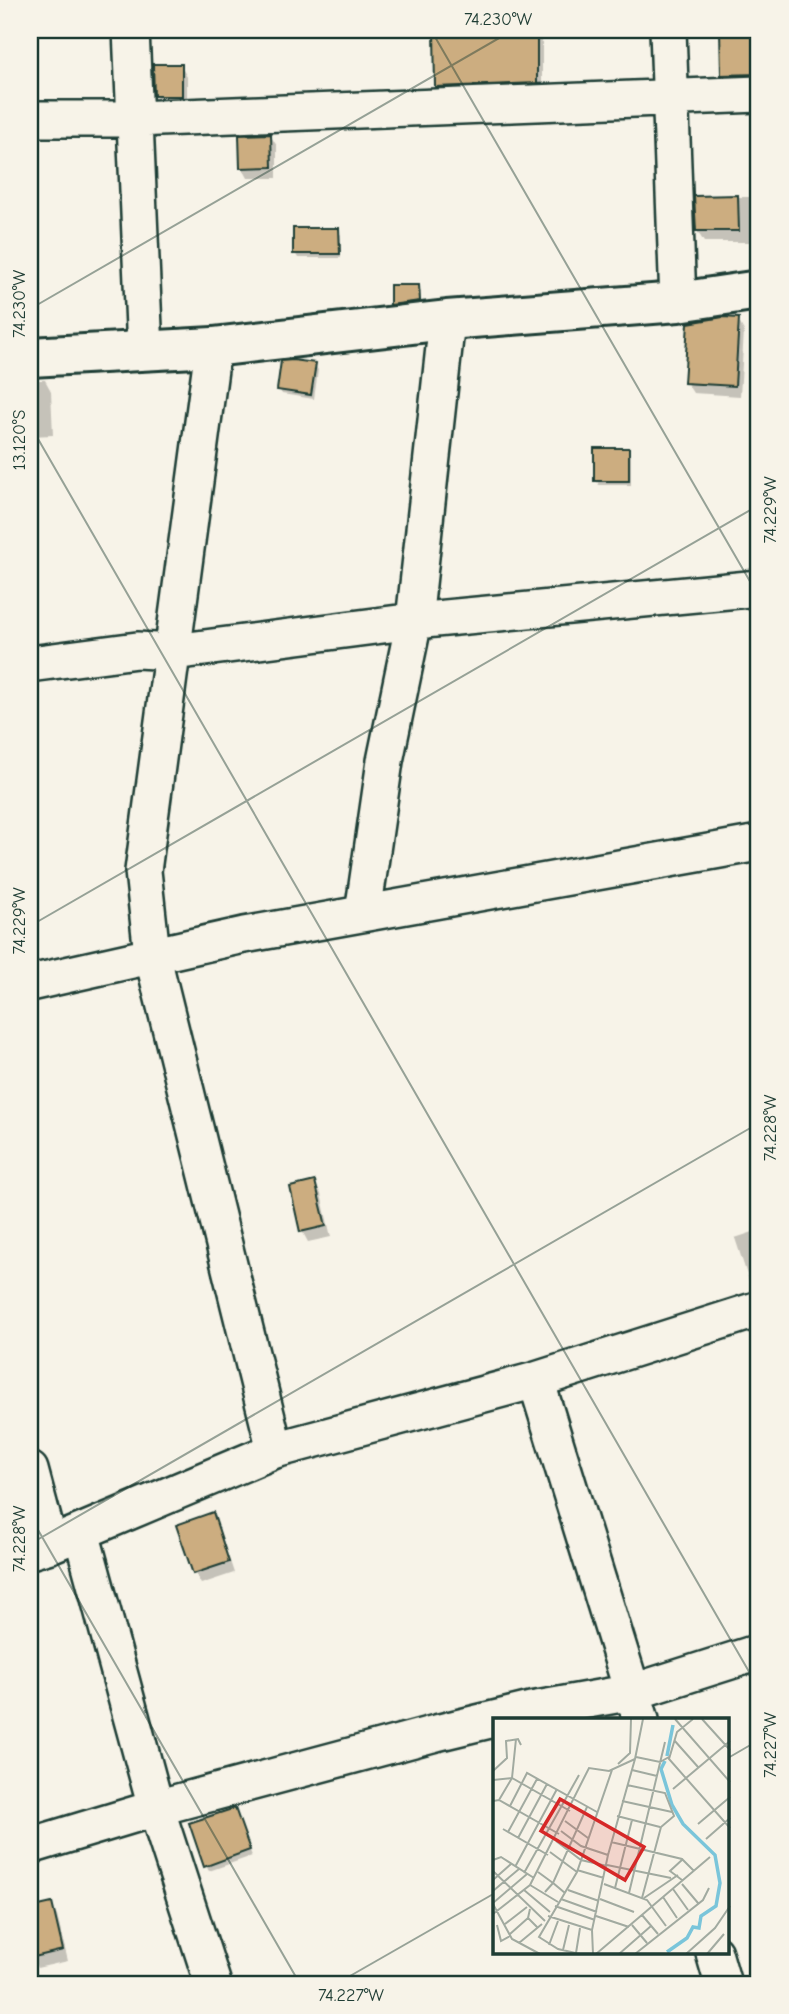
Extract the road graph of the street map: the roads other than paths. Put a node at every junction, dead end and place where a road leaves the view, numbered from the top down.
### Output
1 (131, 30) edge
2 (668, 30) edge
3 (759, 94) edge
4 (669, 97) junction
5 (135, 118) junction
6 (30, 119) edge
7 (759, 290) edge
8 (678, 302) junction
9 (447, 320) junction
10 (213, 347) junction
11 (145, 351) junction
12 (30, 357) edge
13 (759, 588) edge
14 (414, 621) junction
15 (173, 652) junction
16 (30, 664) edge
17 (759, 843) edge
18 (363, 914) junction
19 (152, 954) junction
20 (30, 983) edge
21 (759, 1309) edge
22 (536, 1380) junction
23 (275, 1450) junction
24 (30, 1470) edge
25 (81, 1532) junction
26 (40, 1548) edge
27 (759, 1652) edge
28 (637, 1706) edge
29 (500, 1718) edge
30 (493, 1720) edge
31 (156, 1808) junction
32 (30, 1846) edge
33 (714, 1954) edge
34 (213, 1984) edge
35 (723, 1984) edge

1 - 5 street
2 - 4 street
3 - 4 street
4 - 5 street
4 - 8 street
5 - 6 street
5 - 11 street
7 - 8 street
8 - 9 street
9 - 10 street
9 - 14 street
10 - 11 street
10 - 15 street
11 - 12 street
13 - 14 street
14 - 15 street
14 - 18 street
15 - 16 street
15 - 19 street
17 - 18 street
18 - 19 street
19 - 20 street
19 - 23 street
21 - 22 street
22 - 23 street
22 - 28 street
23 - 25 street
24 - 26 street
25 - 26 street
25 - 31 street
27 - 28 street
28 - 29 street
30 - 31 street
31 - 32 street
31 - 34 street
33 - 35 street

